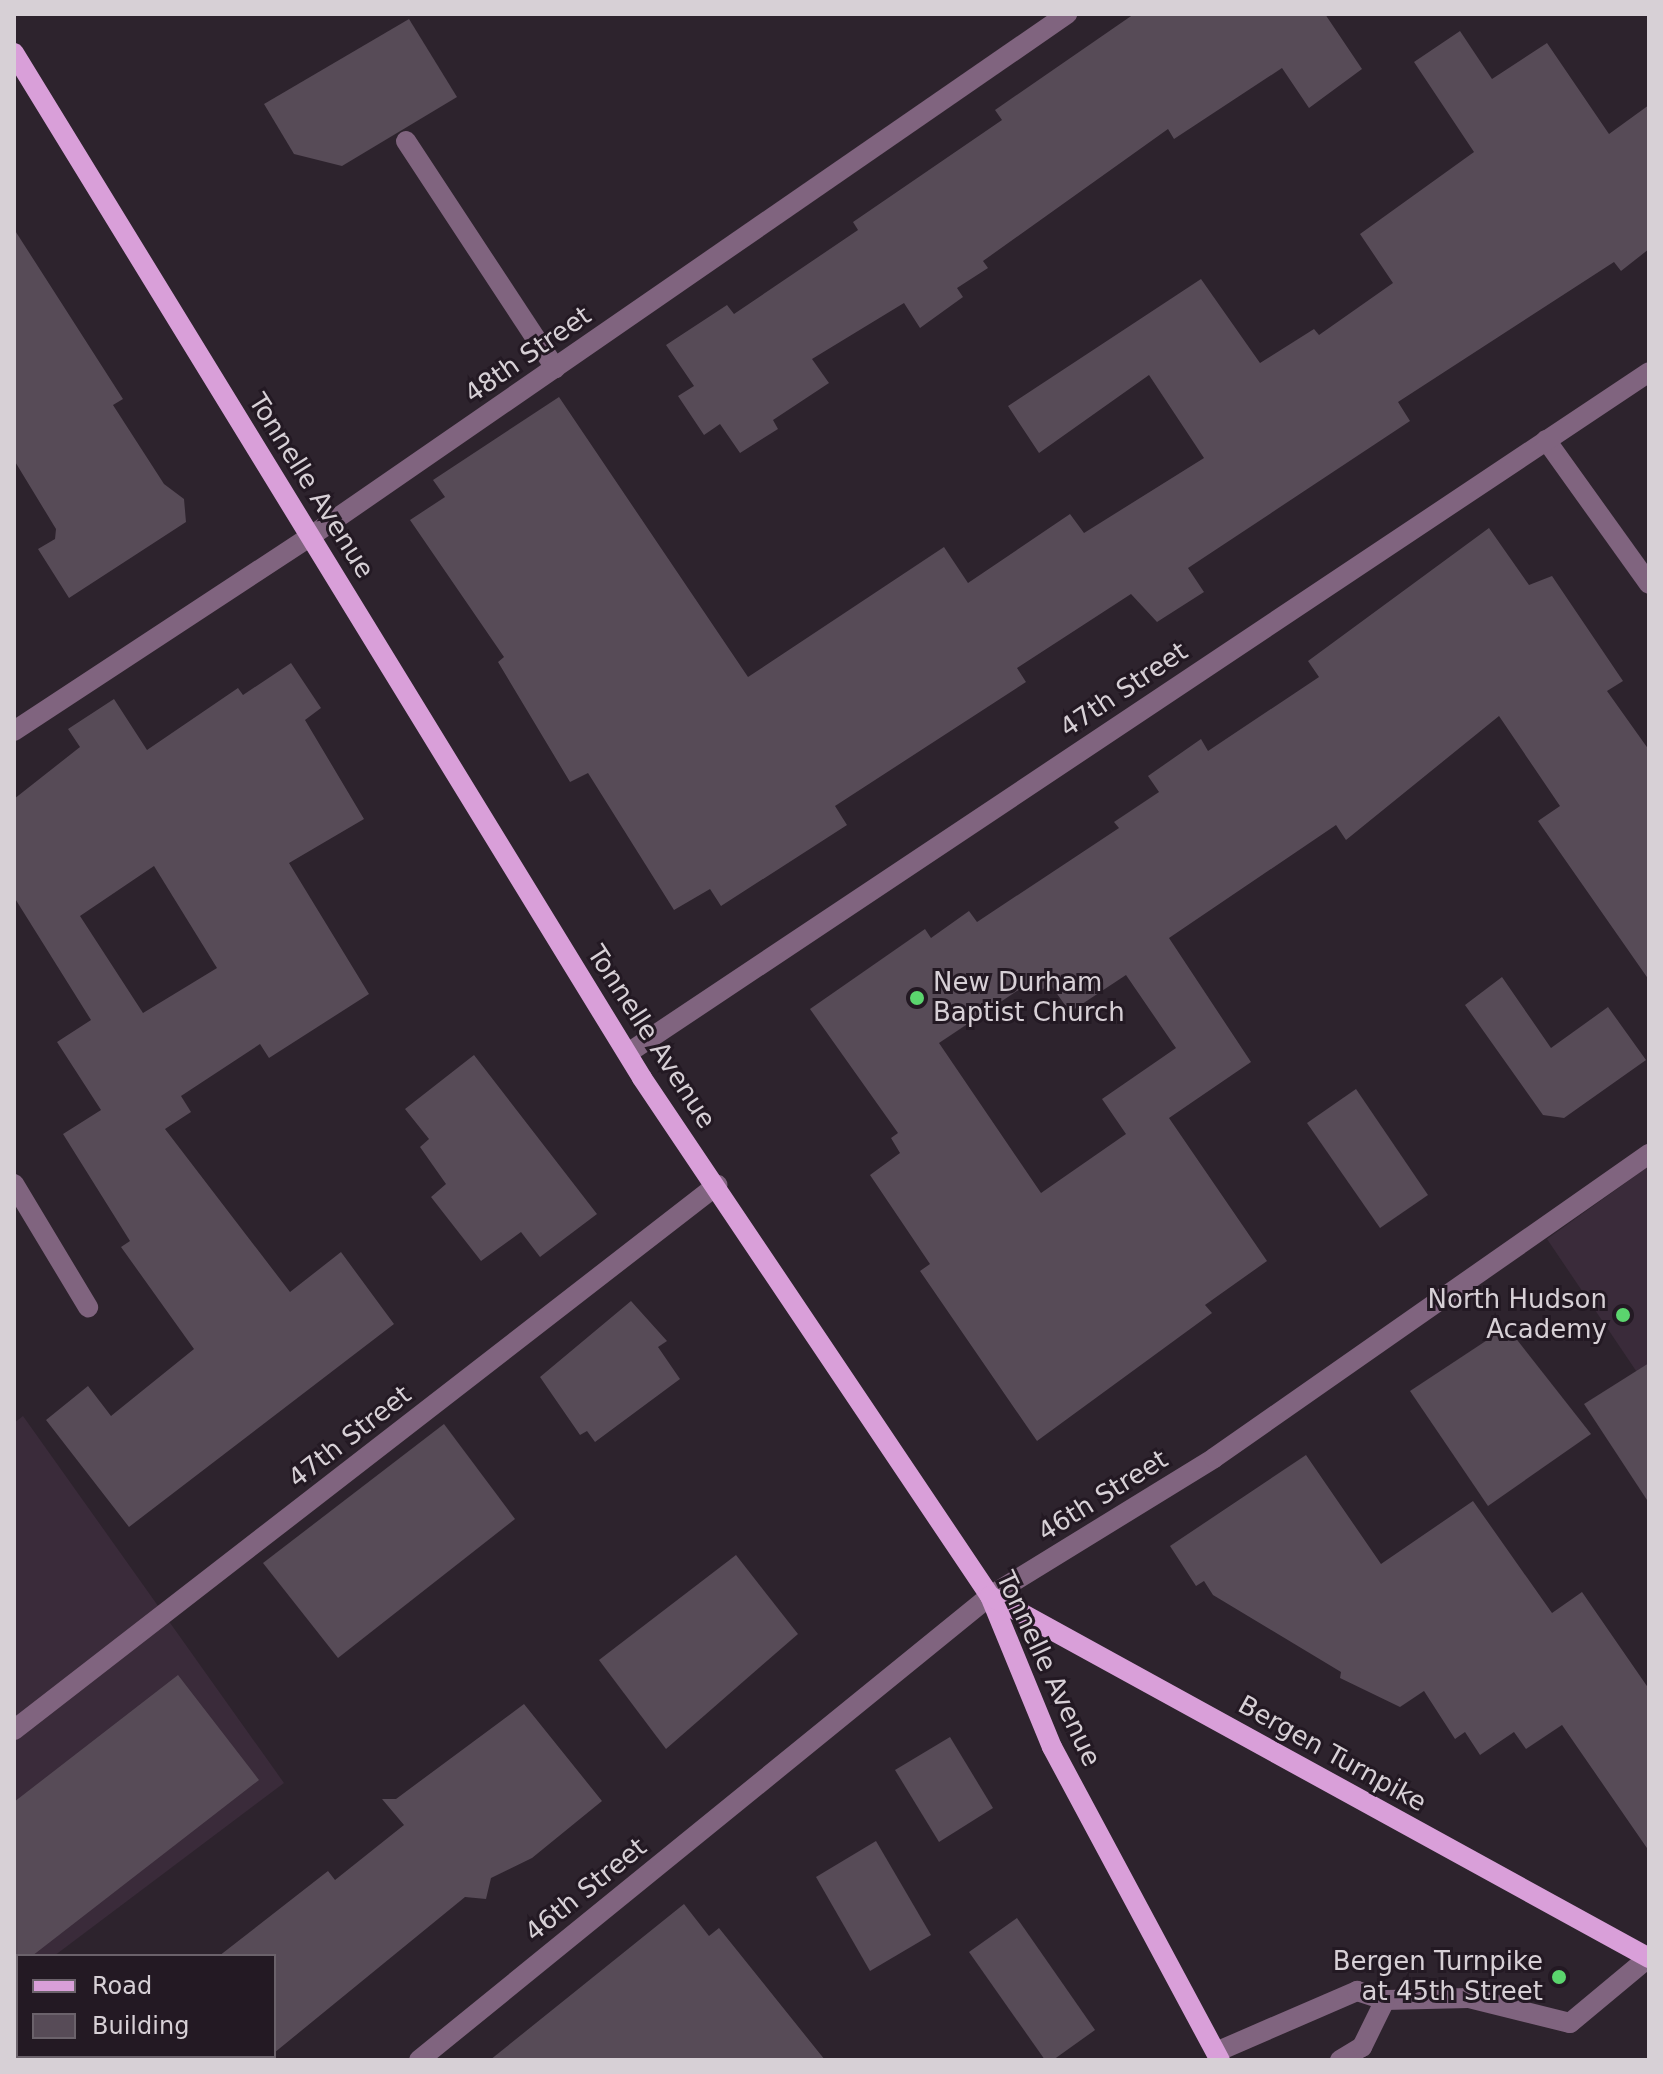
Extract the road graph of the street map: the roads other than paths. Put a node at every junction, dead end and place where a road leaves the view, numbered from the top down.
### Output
1 (1067, 14) edge
2 (14, 53) edge
3 (406, 141) dead end
4 (555, 368) junction
5 (1649, 372) edge
6 (1546, 440) junction
7 (311, 536) junction
8 (1649, 584) edge
9 (14, 731) edge
10 (628, 1053) junction
11 (1649, 1154) edge
12 (14, 1184) edge
13 (717, 1185) junction
14 (88, 1307) dead end
15 (990, 1596) junction
16 (14, 1730) edge
17 (1648, 1958) edge
18 (1385, 2000) junction
19 (1218, 2056) edge
20 (419, 2060) edge
21 (1340, 2060) edge

1 - 4 street, 48th Street
2 - 7 main road, Tonnelle Avenue
3 - 4 street
4 - 7 street, 48th Street
5 - 6 street, 47th Street
6 - 8 street
6 - 10 street, 47th Street
7 - 9 street, 48th Street
7 - 10 main road, Tonnelle Avenue
10 - 13 main road, Tonnelle Avenue
11 - 15 street, 46th Street
12 - 14 street
13 - 15 main road, Tonnelle Avenue
13 - 16 street, 47th Street
15 - 17 main road, Bergen Turnpike
15 - 19 main road, Tonnelle Avenue
15 - 20 street, 46th Street
17 - 18 street
18 - 19 street
18 - 21 street

